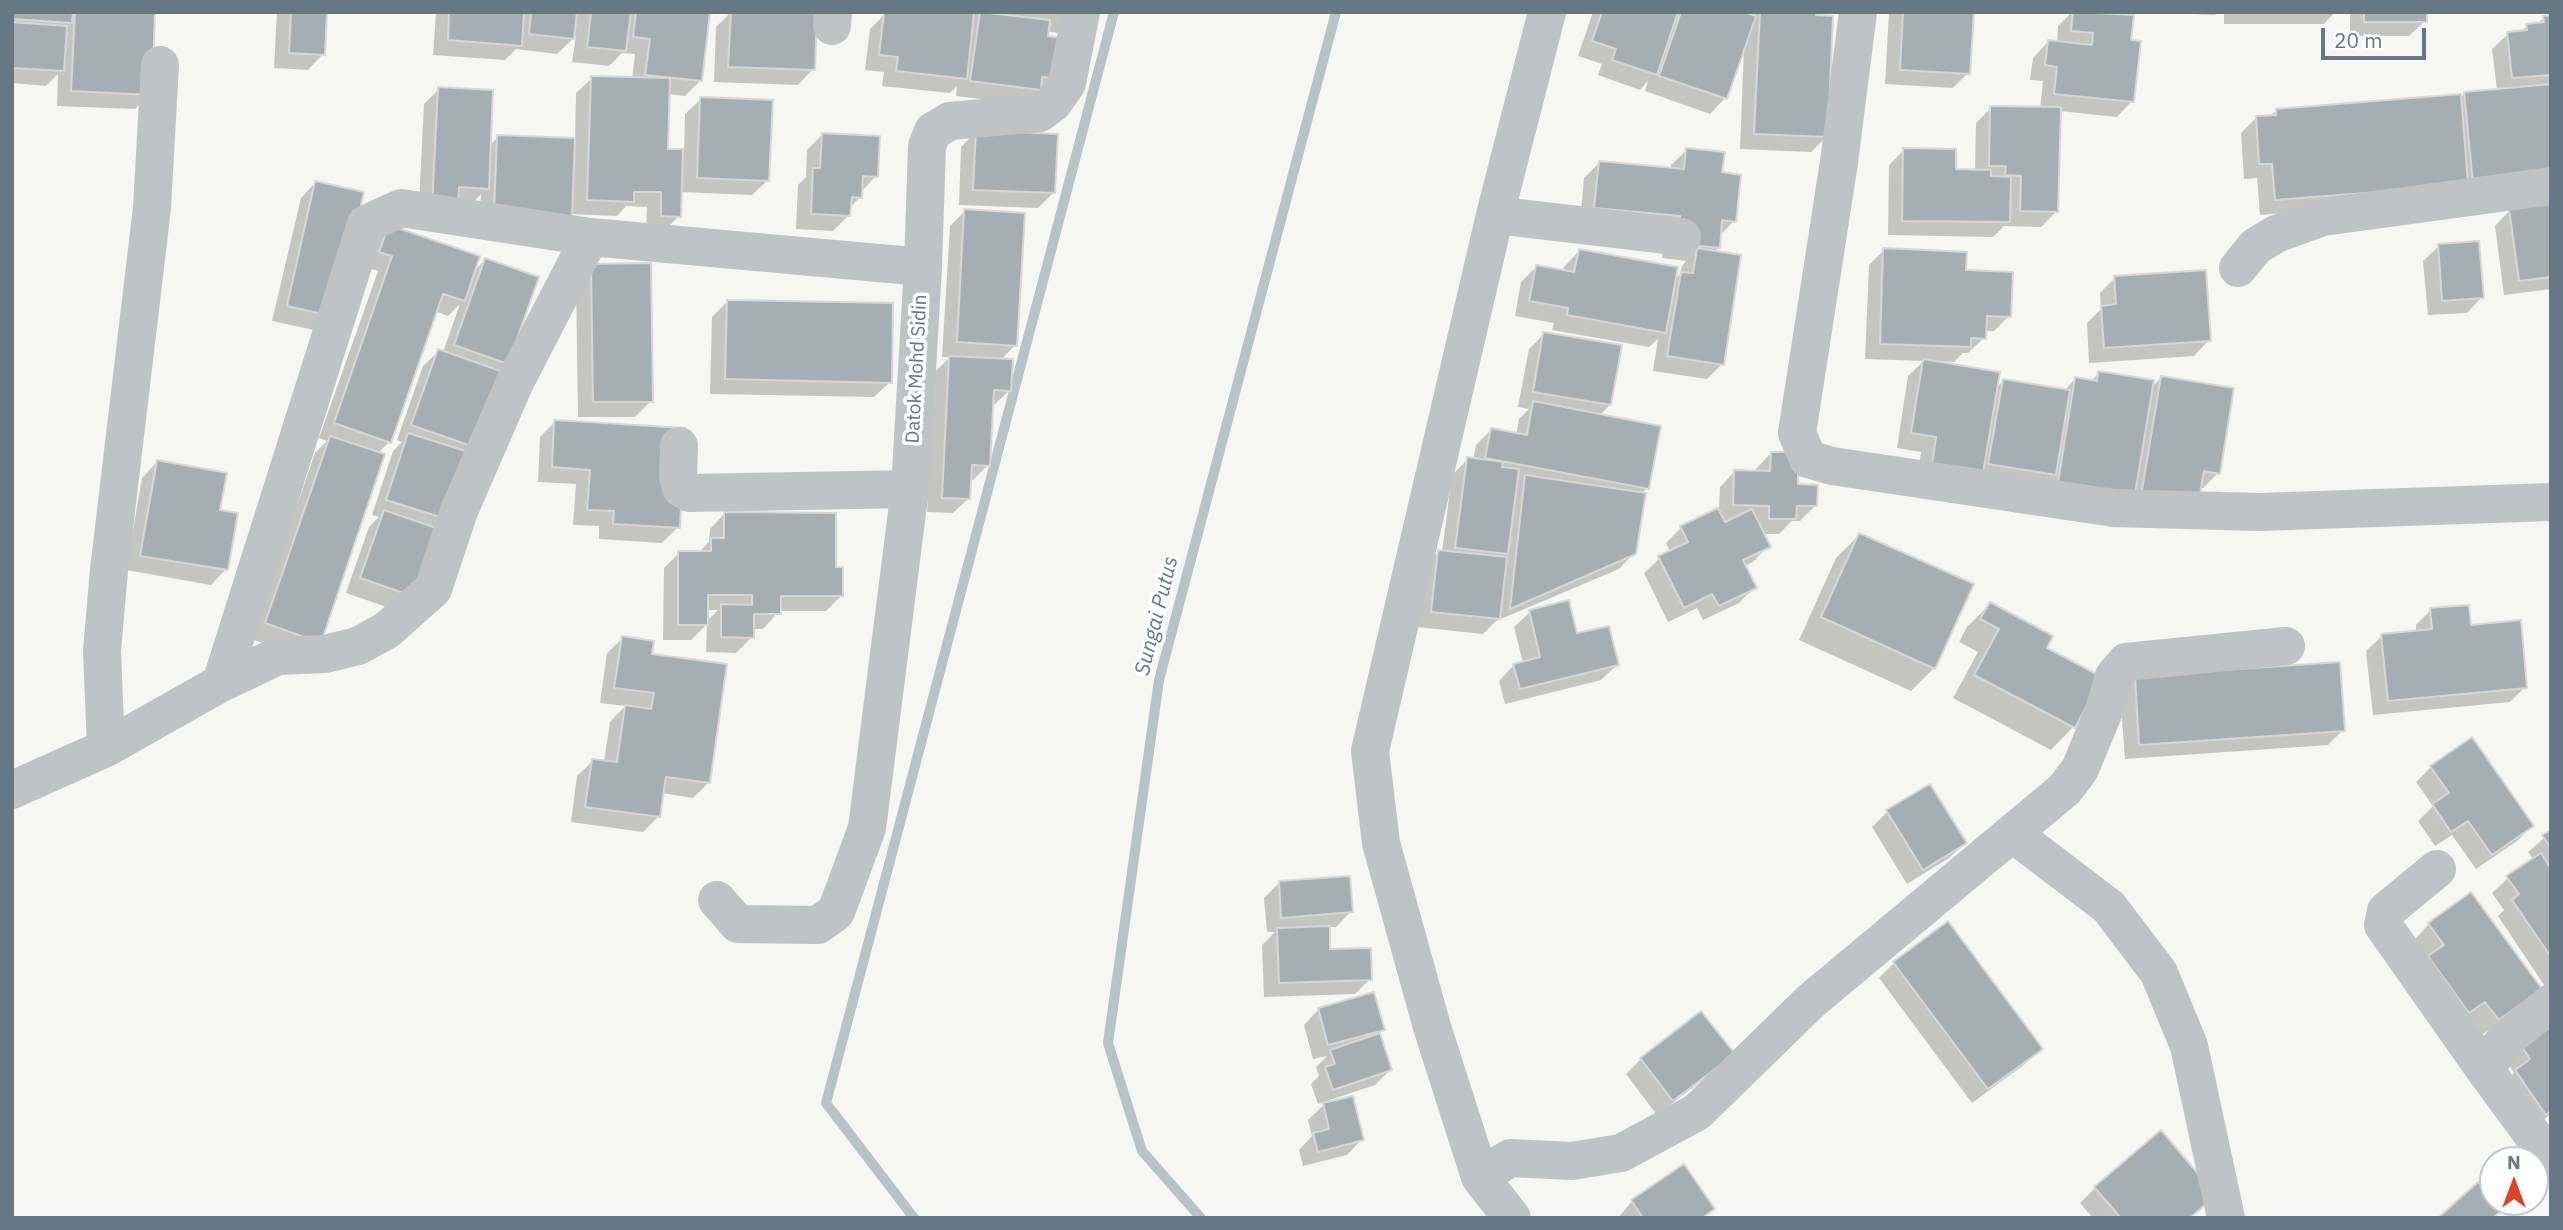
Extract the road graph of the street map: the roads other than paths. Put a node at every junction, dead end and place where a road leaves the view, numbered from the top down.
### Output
1 (1081, 12) edge
2 (1547, 12) edge
3 (1858, 12) edge
4 (160, 65) dead end
5 (2551, 186) edge
6 (1495, 215) junction
7 (590, 237) junction
8 (1682, 237) dead end
9 (923, 267) junction
10 (2238, 268) dead end
11 (679, 446) dead end
12 (910, 489) junction
13 (2551, 502) edge
14 (2286, 646) dead end
15 (222, 684) junction
16 (106, 748) junction
17 (12, 790) edge
18 (2012, 834) junction
19 (2437, 869) dead end
20 (717, 900) dead end
21 (2551, 1003) edge
22 (2485, 1070) junction
23 (2551, 1160) edge
24 (1480, 1177) junction
25 (1512, 1218) edge
26 (2226, 1218) edge

1 - 9 street, Datok Mohd Sidin
2 - 6 street
3 - 13 street
4 - 16 street
5 - 10 street
6 - 8 street
6 - 24 street
7 - 9 street
7 - 15 street
7 - 15 street
9 - 12 street, Datok Mohd Sidin
11 - 12 street
12 - 20 street, Datok Mohd Sidin
14 - 18 street
15 - 16 street
16 - 17 street
18 - 24 street
18 - 26 street
19 - 22 street
21 - 22 street
22 - 23 street
24 - 25 street

